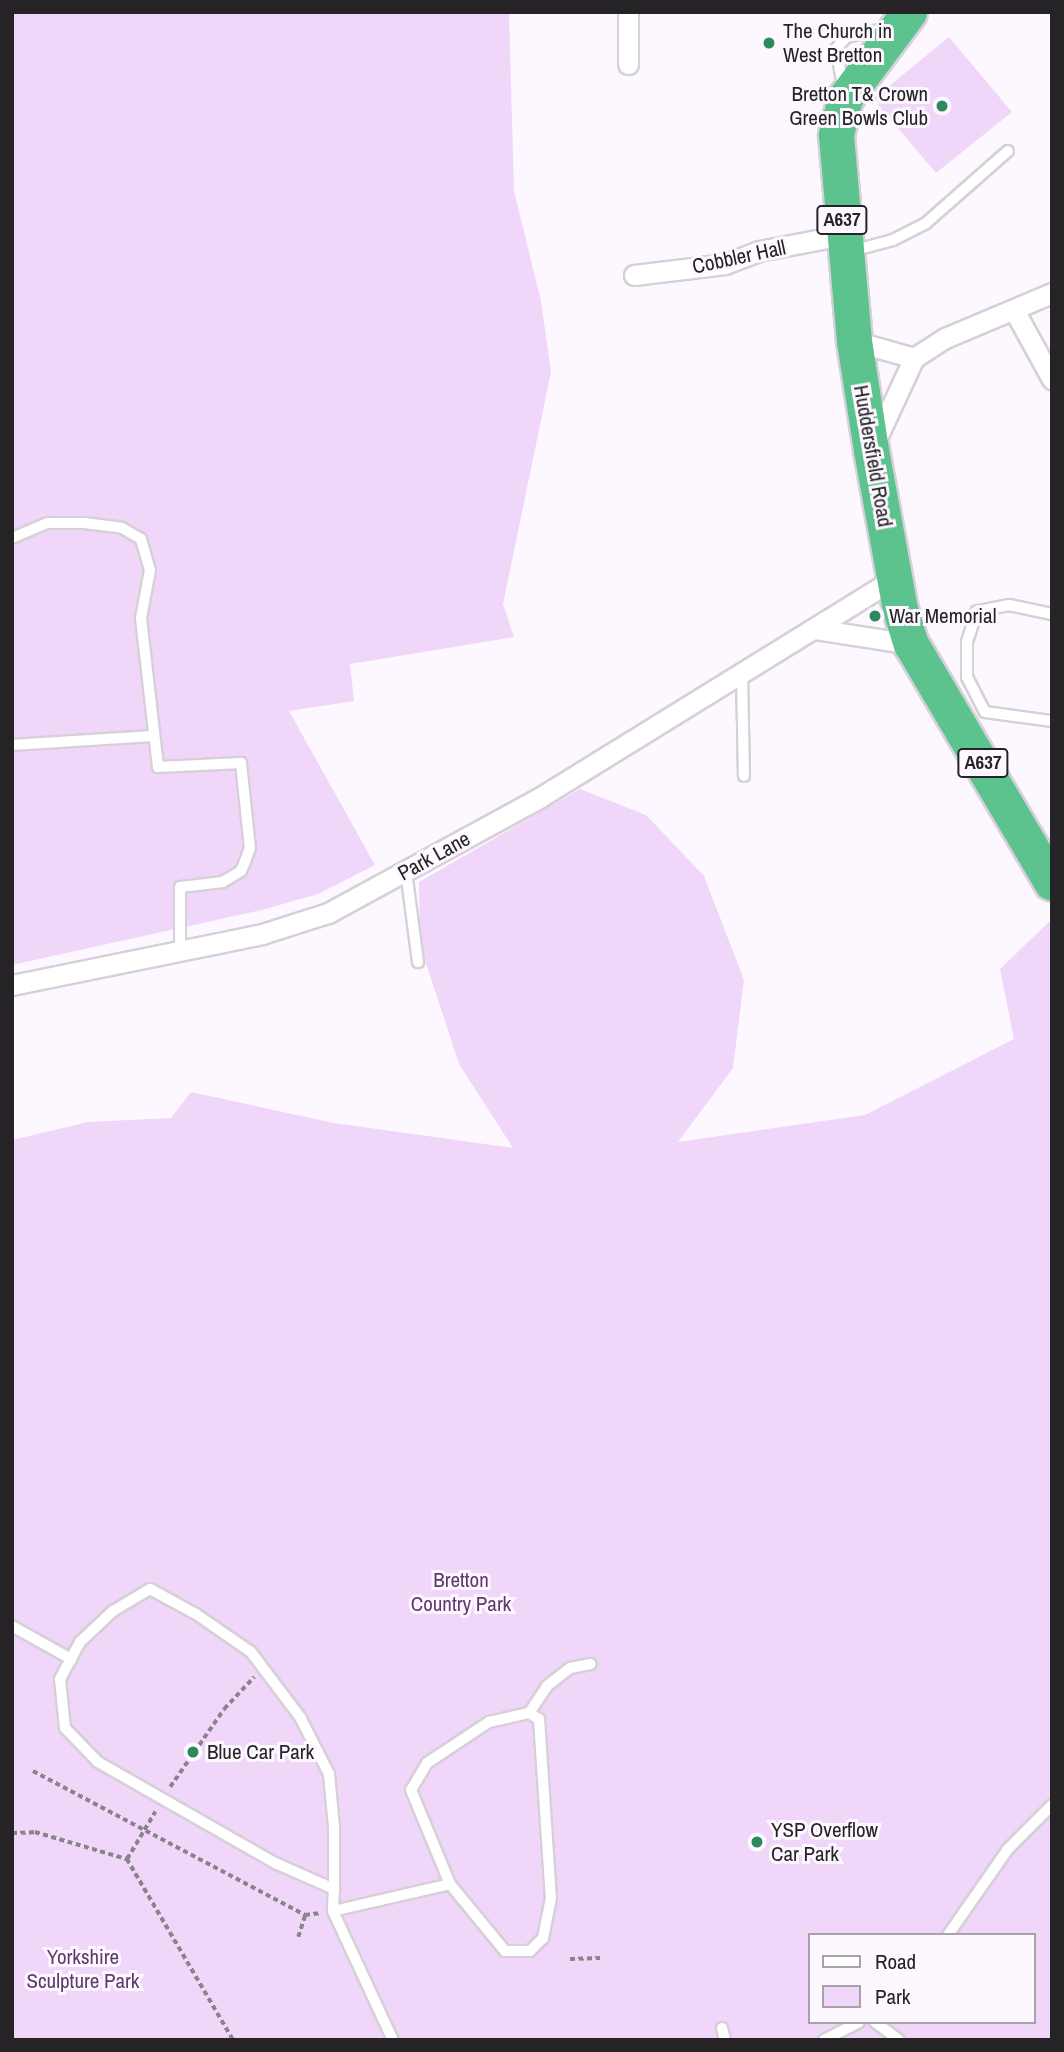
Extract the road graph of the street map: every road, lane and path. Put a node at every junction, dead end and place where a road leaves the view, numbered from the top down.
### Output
1 (628, 12) edge
2 (904, 20) edge
3 (628, 64) dead end
4 (1007, 151) dead end
5 (844, 244) junction
6 (634, 275) dead end
7 (1052, 293) edge
8 (1014, 310) junction
9 (854, 341) junction
10 (914, 358) junction
11 (1052, 379) edge
12 (872, 450) junction
13 (12, 538) edge
14 (895, 578) junction
15 (1052, 614) edge
16 (815, 629) junction
17 (911, 644) junction
18 (742, 670) junction
19 (1052, 721) edge
20 (152, 736) junction
21 (12, 745) edge
22 (744, 776) dead end
23 (1048, 870) edge
24 (407, 871) junction
25 (180, 950) junction
26 (418, 962) dead end
27 (12, 985) edge
28 (12, 1626) edge
29 (71, 1659) junction
30 (591, 1664) dead end
31 (263, 1668) junction
32 (529, 1713) junction
33 (33, 1771) dead end
34 (162, 1800) junction
35 (1052, 1805) edge
36 (144, 1831) junction
37 (12, 1833) edge
38 (127, 1859) junction
39 (450, 1884) junction
40 (334, 1889) junction
41 (334, 1912) junction
42 (304, 1916) junction
43 (949, 1933) edge
44 (298, 1937) dead end
45 (600, 1958) dead end
46 (570, 1959) dead end
47 (855, 2024) edge
48 (877, 2024) edge
49 (722, 2028) dead end
50 (233, 2040) edge
51 (393, 2040) edge
52 (725, 2040) edge
53 (824, 2040) edge
54 (899, 2040) edge

1 - 3 street
2 - 5 highway, Huddersfield Road / A637
4 - 5 lane
5 - 6 street, Cobbler Hall
5 - 9 highway, Huddersfield Road / A637
7 - 8 street
8 - 10 street
8 - 11 street
9 - 10 street
9 - 12 highway, Huddersfield Road / A637
10 - 12 street
12 - 14 highway, Huddersfield Road / A637
13 - 20 lane
14 - 16 street, Park Lane
14 - 17 highway, Huddersfield Road / A637
15 - 19 lane
16 - 17 street
16 - 18 street, Park Lane
17 - 23 highway, Huddersfield Road / A637
18 - 22 lane
18 - 24 street, Park Lane
20 - 21 lane
20 - 25 lane
24 - 25 street, Park Lane
24 - 26 lane
25 - 27 street, Park Lane
28 - 29 lane
29 - 31 lane
29 - 34 lane
30 - 32 lane
31 - 34 path
31 - 40 lane
32 - 39 lane
32 - 39 lane
33 - 36 path
34 - 36 path
34 - 40 lane
35 - 43 lane
36 - 38 path
36 - 42 path
37 - 38 path
38 - 50 path
39 - 41 lane
40 - 41 lane
41 - 42 path
41 - 51 lane
42 - 44 path
45 - 46 path
47 - 53 lane
48 - 54 lane
49 - 52 lane

